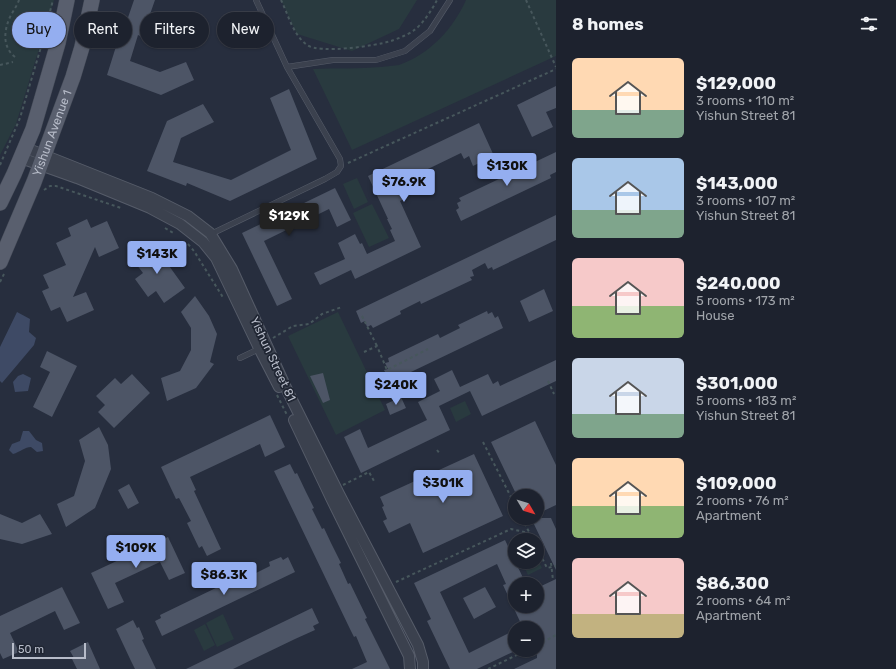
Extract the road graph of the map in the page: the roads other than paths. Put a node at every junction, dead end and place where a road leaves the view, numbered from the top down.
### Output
1 (67, 0) edge
2 (92, 0) edge
3 (256, 0) edge
4 (450, 0) edge
5 (287, 67) junction
6 (24, 153) junction
7 (42, 160) junction
8 (0, 203) edge
9 (210, 233) junction
10 (203, 242) junction
11 (0, 262) edge
12 (256, 332) junction
13 (265, 344) junction
14 (240, 358) dead end
15 (350, 525) junction
16 (376, 564) junction
17 (366, 568) junction
18 (410, 669) edge
19 (423, 669) edge

1 - 6 main road, Yishun Avenue 1
2 - 7 main road, Yishun Avenue 1
3 - 5 lane
4 - 5 lane
5 - 9 lane
6 - 7 street, Yishun Street 81
6 - 8 main road, Yishun Avenue 1
7 - 9 street, Yishun Street 81
7 - 10 street, Yishun Street 81
7 - 11 main road, Yishun Avenue 1
9 - 10 lane
9 - 12 street, Yishun Street 81
10 - 12 street, Yishun Street 81
12 - 13 street, Yishun Street 81
13 - 14 lane
13 - 15 street, Yishun Street 81
15 - 16 street, Yishun Street 81
15 - 17 street, Yishun Street 81
16 - 17 lane
16 - 19 street, Yishun Street 81
17 - 18 street, Yishun Street 81

